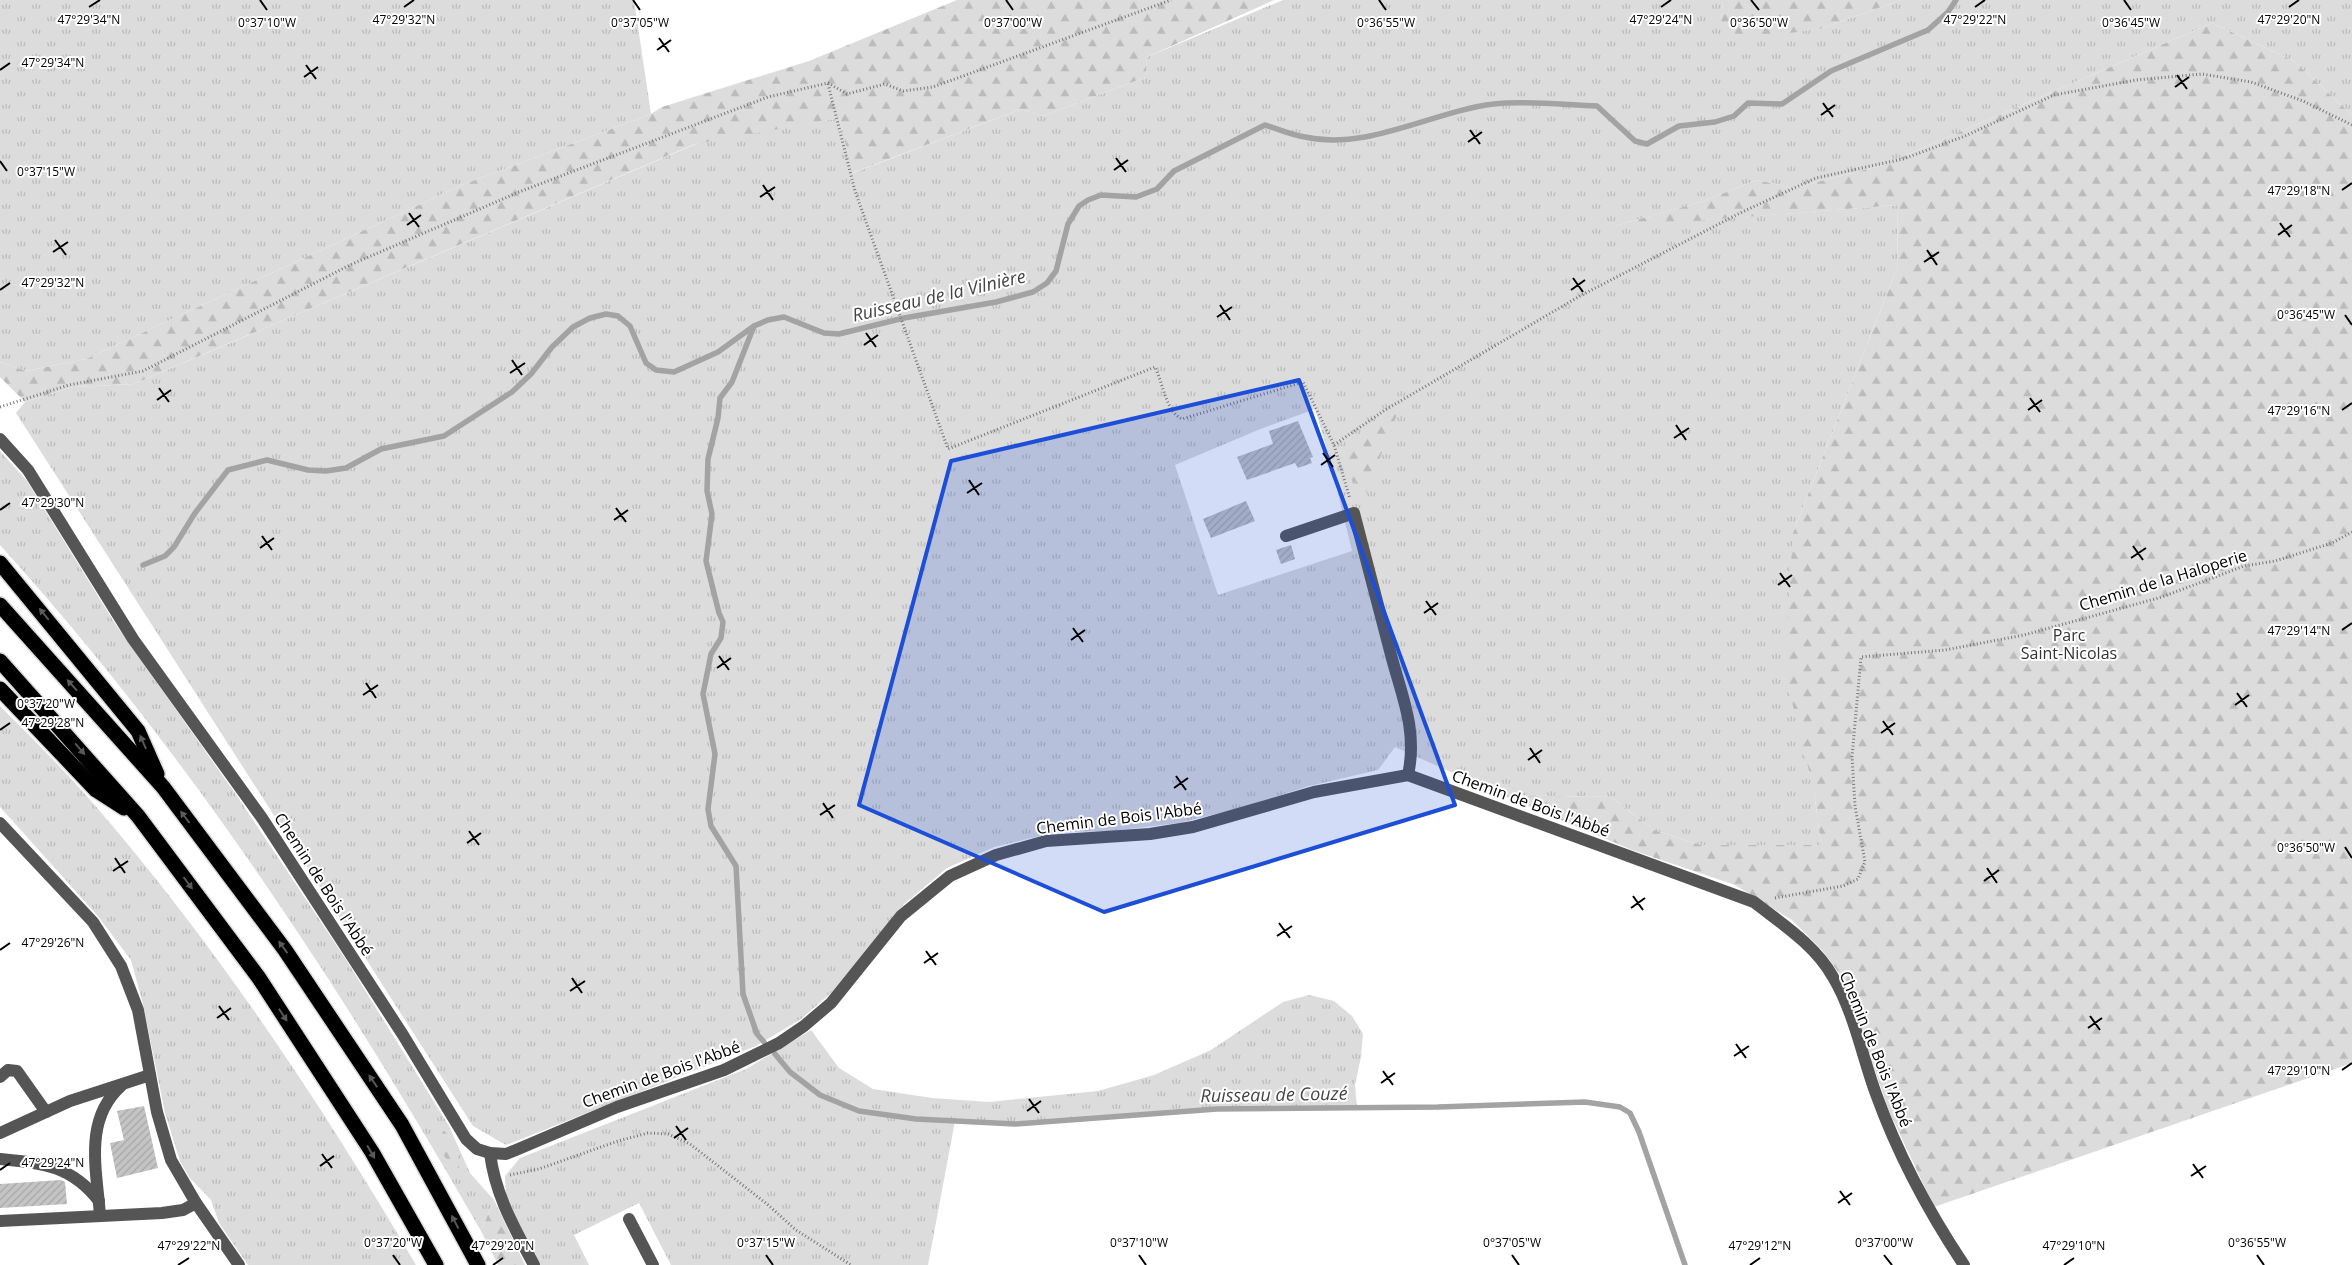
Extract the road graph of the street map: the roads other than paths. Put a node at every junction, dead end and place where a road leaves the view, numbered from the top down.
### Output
1 (0, 439) edge
2 (1286, 536) dead end
3 (0, 563) edge
4 (0, 605) edge
5 (0, 661) edge
6 (0, 689) edge
7 (1408, 775) junction
8 (162, 787) junction
9 (138, 816) junction
10 (0, 824) edge
11 (150, 1075) junction
12 (0, 1077) edge
13 (123, 1084) junction
14 (46, 1112) junction
15 (0, 1133) edge
16 (490, 1153) junction
17 (0, 1159) edge
18 (99, 1201) junction
19 (196, 1203) junction
20 (100, 1216) junction
21 (629, 1219) dead end
22 (0, 1221) edge
23 (239, 1265) edge
24 (436, 1265) edge
25 (478, 1265) edge
26 (534, 1265) edge
27 (653, 1265) edge
28 (1964, 1265) edge

1 - 16 street, Chemin de Bois l'Abbé
2 - 7 street
8 -> 3 highway
8 -> 4 highway
5 -> 9 highway
6 - 9 highway
7 - 16 street, Chemin de Bois l'Abbé
7 - 28 street, Chemin de Bois l'Abbé
25 -> 8 highway
9 -> 24 highway
10 - 11 street
11 - 13 street
11 - 19 street
12 - 14 street
13 - 14 street
13 - 18 street
14 - 15 street
16 - 26 street
17 - 18 street
18 - 20 street
19 - 20 street
19 - 23 street
20 - 22 street
21 - 27 street

